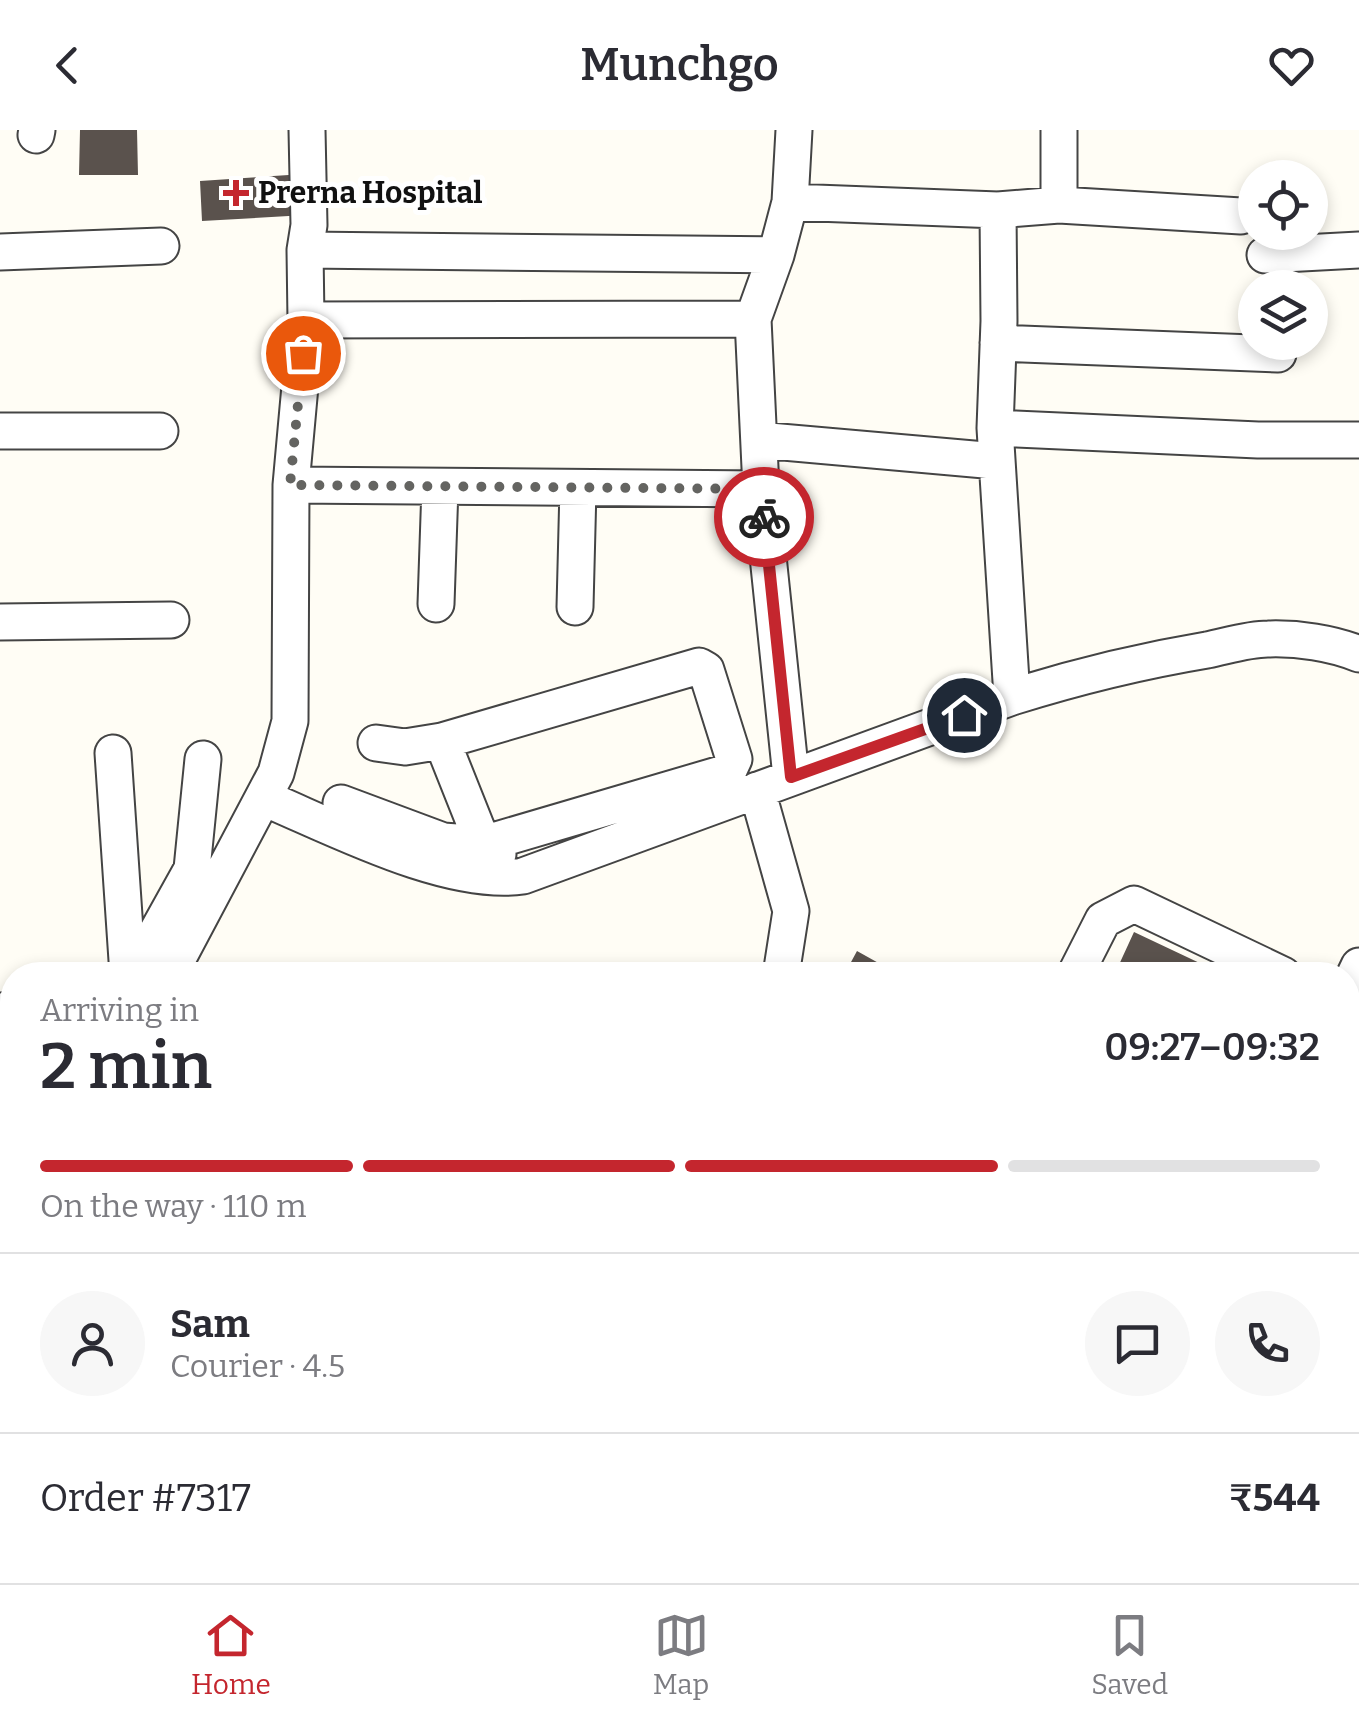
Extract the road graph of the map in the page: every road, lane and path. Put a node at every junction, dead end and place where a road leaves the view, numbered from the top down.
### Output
1 (308, 130) edge
2 (794, 130) edge
3 (1059, 130) edge
4 (790, 202) junction
5 (1059, 205) junction
6 (998, 210) junction
7 (1238, 216) edge
8 (161, 246) dead end
9 (306, 250) junction
10 (1359, 250) edge
11 (0, 252) edge
12 (1266, 254) dead end
13 (776, 255) junction
14 (753, 318) junction
15 (306, 320) junction
16 (998, 343) junction
17 (1238, 352) edge
18 (160, 431) dead end
19 (0, 432) edge
20 (759, 440) junction
21 (1359, 440) edge
22 (995, 445) junction
23 (290, 485) junction
24 (440, 486) junction
25 (578, 488) junction
26 (761, 489) junction
27 (436, 604) dead end
28 (575, 607) dead end
29 (171, 620) dead end
30 (0, 622) edge
31 (1359, 654) edge
32 (1012, 697) junction
33 (442, 741) junction
34 (376, 744) dead end
35 (114, 753) dead end
36 (203, 759) dead end
37 (791, 777) junction
38 (756, 790) junction
39 (264, 798) junction
40 (341, 802) dead end
41 (483, 844) junction
42 (506, 879) junction
43 (130, 962) edge
44 (138, 962) edge
45 (182, 962) edge
46 (783, 962) edge
47 (1082, 962) edge
48 (1256, 962) edge

1 - 9 street
2 - 4 street
3 - 5 street
4 - 6 street
4 - 13 street
5 - 6 street
5 - 7 street
6 - 16 street
8 - 11 street
9 - 13 street
9 - 15 street
10 - 12 street
13 - 14 street
14 - 15 street
14 - 20 street
15 - 23 street
16 - 17 street
16 - 22 street
18 - 19 street
20 - 22 street
20 - 26 street
21 - 22 street
22 - 32 street
23 - 24 street
23 - 39 street
24 - 25 street
24 - 27 street
25 - 26 street
25 - 28 street
26 - 37 street
29 - 30 street
31 - 32 street
32 - 37 street
33 - 34 street
33 - 41 street
33 - 41 street
35 - 43 street
36 - 44 street
37 - 38 street
38 - 42 street
38 - 46 street
39 - 42 street
39 - 45 street
40 - 41 street
41 - 42 street
47 - 48 street

